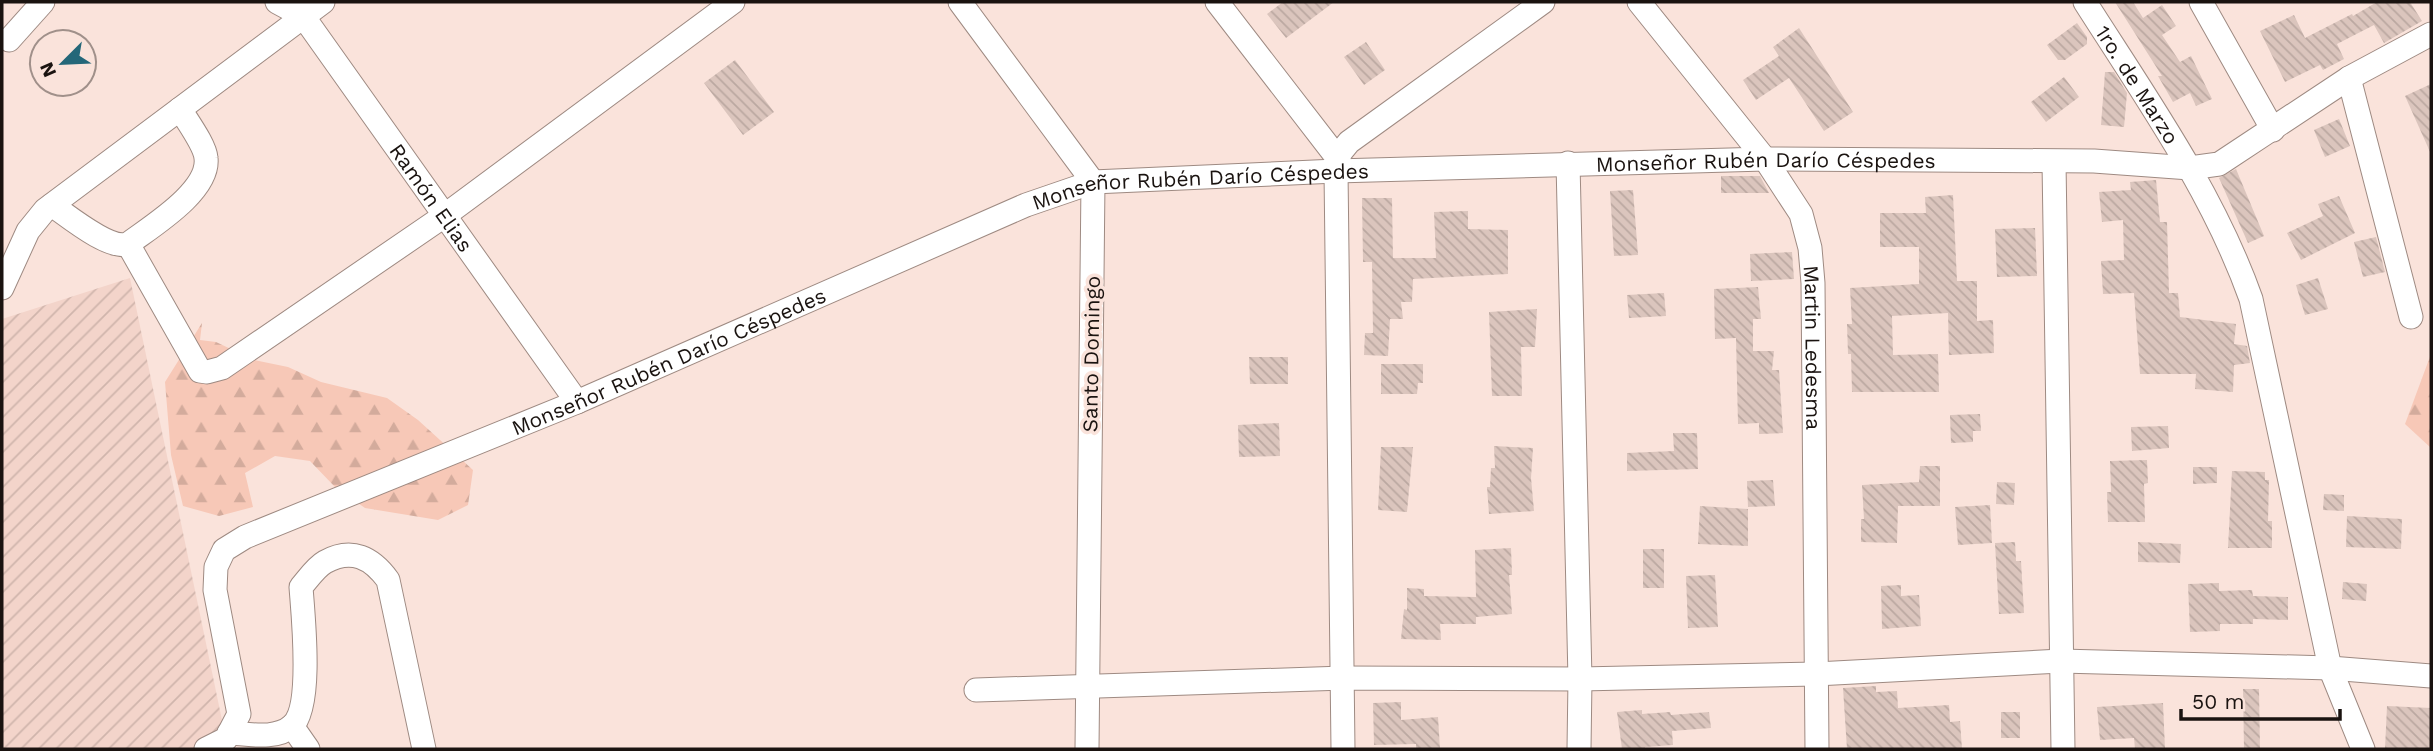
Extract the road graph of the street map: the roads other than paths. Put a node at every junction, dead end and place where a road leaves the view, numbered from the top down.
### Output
1 (43, 2) edge
2 (277, 2) edge
3 (323, 2) edge
4 (733, 2) edge
5 (960, 2) edge
6 (1217, 2) edge
7 (1543, 2) edge
8 (1640, 2) edge
9 (2085, 2) edge
10 (2201, 2) edge
11 (303, 16) junction
12 (2431, 34) edge
13 (9, 40) dead end
14 (2349, 78) junction
15 (180, 109) junction
16 (2273, 130) junction
17 (1765, 159) junction
18 (2054, 162) junction
19 (1568, 163) junction
20 (1337, 165) junction
21 (2190, 168) junction
22 (1093, 182) junction
23 (52, 205) junction
24 (444, 216) junction
25 (128, 244) junction
26 (2, 288) edge
27 (2411, 317) dead end
28 (577, 402) junction
29 (2062, 661) junction
30 (2330, 668) junction
31 (1816, 674) junction
32 (2431, 676) edge
33 (1344, 678) junction
34 (1580, 679) junction
35 (1088, 685) junction
36 (976, 690) dead end
37 (292, 726) junction
38 (229, 733) junction
39 (206, 749) edge
40 (308, 749) edge
41 (424, 749) edge
42 (1087, 749) edge
43 (1343, 749) edge
44 (1579, 749) edge
45 (1817, 749) edge
46 (2063, 749) edge
47 (2363, 749) edge

1 - 13 street
2 - 11 street, Ramón Elias
3 - 11 street
4 - 24 street
5 - 22 street
6 - 20 street
7 - 20 street
8 - 17 street, Martin Ledesma
9 - 21 street, 1ro. de Marzo
10 - 16 street
11 - 15 street
11 - 24 street, Ramón Elias
12 - 14 street, Monseñor Rubén Darío Céspedes
14 - 16 street, Monseñor Rubén Darío Céspedes
14 - 27 street
15 - 23 street
15 - 25 street
16 - 21 street, Monseñor Rubén Darío Céspedes
17 - 18 street, Monseñor Rubén Darío Céspedes
17 - 19 street, Monseñor Rubén Darío Céspedes
17 - 31 street, Martin Ledesma
18 - 21 street, Monseñor Rubén Darío Céspedes
18 - 29 street
19 - 20 street, Monseñor Rubén Darío Céspedes
19 - 34 street
20 - 22 street, Monseñor Rubén Darío Céspedes
20 - 33 street
21 - 30 street, 1ro. de Marzo
22 - 28 street, Monseñor Rubén Darío Céspedes
22 - 35 street, Santo Domingo
23 - 25 street
23 - 26 street
24 - 25 street
24 - 28 street, Ramón Elias
28 - 38 street, Monseñor Rubén Darío Céspedes
29 - 30 street
29 - 31 street
29 - 46 street
30 - 32 street
30 - 47 street, 1ro. de Marzo
31 - 34 street
31 - 45 street, Martin Ledesma
33 - 34 street
33 - 35 street
33 - 43 street
34 - 44 street
35 - 36 street
35 - 42 street, Santo Domingo
37 - 38 street
37 - 40 street
37 - 41 street
38 - 39 street

